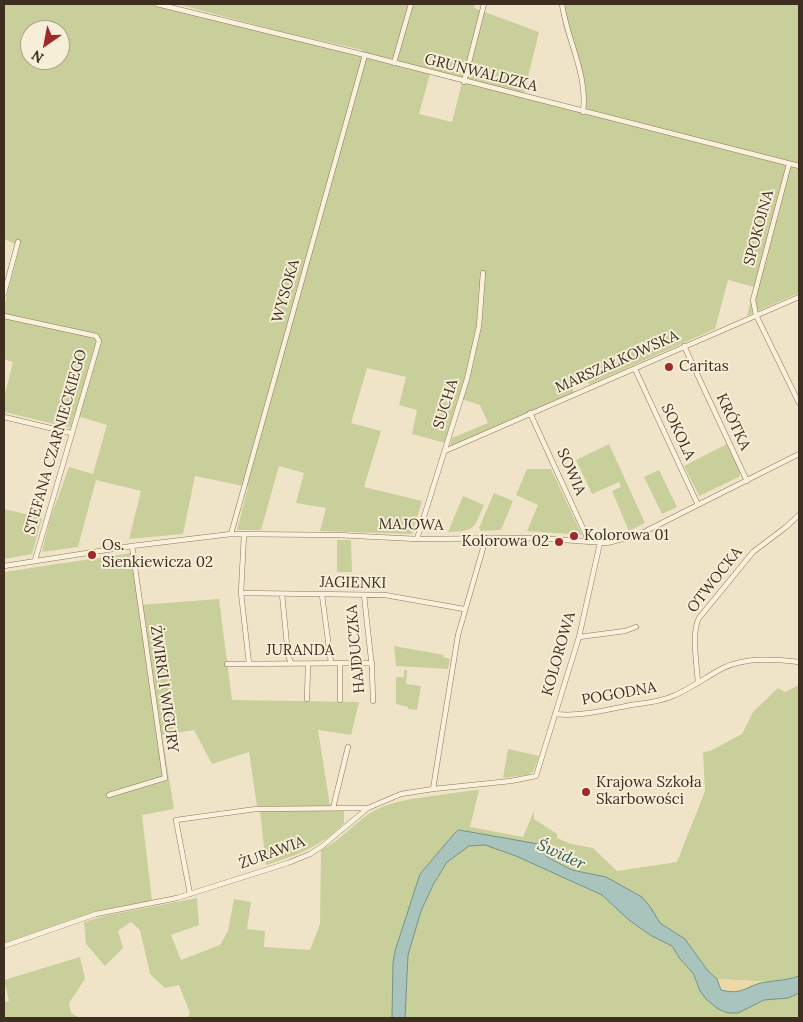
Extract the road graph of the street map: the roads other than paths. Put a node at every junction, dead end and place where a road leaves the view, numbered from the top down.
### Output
1 (157, 4) edge
2 (411, 4) edge
3 (484, 4) edge
4 (562, 4) edge
5 (365, 55) junction
6 (394, 63) junction
7 (464, 82) junction
8 (583, 112) junction
9 (789, 164) junction
10 (799, 166) edge
11 (18, 242) dead end
12 (483, 273) dead end
13 (4, 294) edge
14 (799, 297) edge
15 (756, 315) junction
16 (4, 316) edge
17 (684, 346) junction
18 (635, 369) junction
19 (799, 403) edge
20 (530, 413) junction
21 (4, 417) edge
22 (71, 433) junction
23 (444, 451) junction
24 (799, 454) edge
25 (747, 481) junction
26 (698, 505) junction
27 (799, 515) edge
28 (231, 534) junction
29 (244, 534) junction
30 (417, 538) junction
31 (486, 538) junction
32 (587, 542) junction
33 (600, 543) junction
34 (132, 546) junction
35 (35, 560) junction
36 (4, 566) edge
37 (241, 593) junction
38 (282, 594) junction
39 (322, 595) junction
40 (364, 595) junction
41 (464, 609) junction
42 (636, 627) dead end
43 (578, 637) junction
44 (799, 662) edge
45 (249, 663) junction
46 (291, 663) junction
47 (331, 663) junction
48 (340, 663) junction
49 (372, 663) junction
50 (227, 664) dead end
51 (308, 664) junction
52 (698, 683) junction
53 (306, 699) dead end
54 (340, 700) dead end
55 (373, 701) dead end
56 (555, 714) junction
57 (348, 748) dead end
58 (537, 772) joint
59 (433, 789) junction
60 (109, 795) dead end
61 (333, 808) junction
62 (348, 808) junction
63 (368, 808) junction
64 (352, 820) junction
65 (190, 894) junction
66 (4, 946) edge

1 - 5 street, GRUNWALDZKA
2 - 6 street
3 - 7 street
4 - 8 street
5 - 6 street, GRUNWALDZKA
5 - 28 street, WYSOKA
6 - 7 street, GRUNWALDZKA
7 - 8 street, GRUNWALDZKA
8 - 9 street, GRUNWALDZKA
9 - 10 street, GRUNWALDZKA
9 - 15 street, SPOKOJNA
11 - 13 street
12 - 23 street, SUCHA
14 - 15 street, MARSZAŁKOWSKA
15 - 17 street, MARSZAŁKOWSKA
15 - 19 street
16 - 22 street, STEFANA CZARNIECKIEGO
17 - 18 street, MARSZAŁKOWSKA
17 - 25 street, KRÓTKA
18 - 20 street, MARSZAŁKOWSKA
18 - 26 street, SOKOLA
20 - 23 street, MARSZAŁKOWSKA
20 - 32 street, SOWIA
21 - 22 street
22 - 35 street, STEFANA CZARNIECKIEGO
23 - 30 street, SUCHA
24 - 25 street, MAJOWA
25 - 26 street, MAJOWA
26 - 33 street, MAJOWA
27 - 52 street, OTWOCKA
28 - 29 street, MAJOWA
28 - 34 street, MAJOWA
29 - 30 street, MAJOWA
29 - 37 street
30 - 31 street, MAJOWA
31 - 32 street, MAJOWA
31 - 41 street
32 - 33 street, MAJOWA
33 - 43 street, KOLOROWA
34 - 35 street, MAJOWA
34 - 60 street, ŻWIRKI I WIGURY
35 - 36 street, MAJOWA
37 - 38 street, JAGIENKI
37 - 45 street
38 - 39 street, JAGIENKI
38 - 46 street
39 - 40 street, JAGIENKI
39 - 47 street
40 - 41 street, JAGIENKI
40 - 49 street, HAJDUCZKA
41 - 59 street
42 - 43 street
43 - 56 street, KOLOROWA
44 - 52 street, POGODNA
45 - 46 street, JURANDA
45 - 50 street, JURANDA
46 - 51 street, JURANDA
47 - 48 street, JURANDA
47 - 51 street, JURANDA
48 - 49 street, JURANDA
48 - 54 street
49 - 55 street, HAJDUCZKA
51 - 53 street
52 - 56 street, POGODNA
56 - 58 street, KOLOROWA
57 - 61 street
58 - 59 street, ŻURAWIA
59 - 63 street, ŻURAWIA
61 - 62 street
61 - 65 street
62 - 63 street
62 - 64 street
63 - 64 street, ŻURAWIA
64 - 65 street, ŻURAWIA
65 - 66 street, ŻURAWIA

